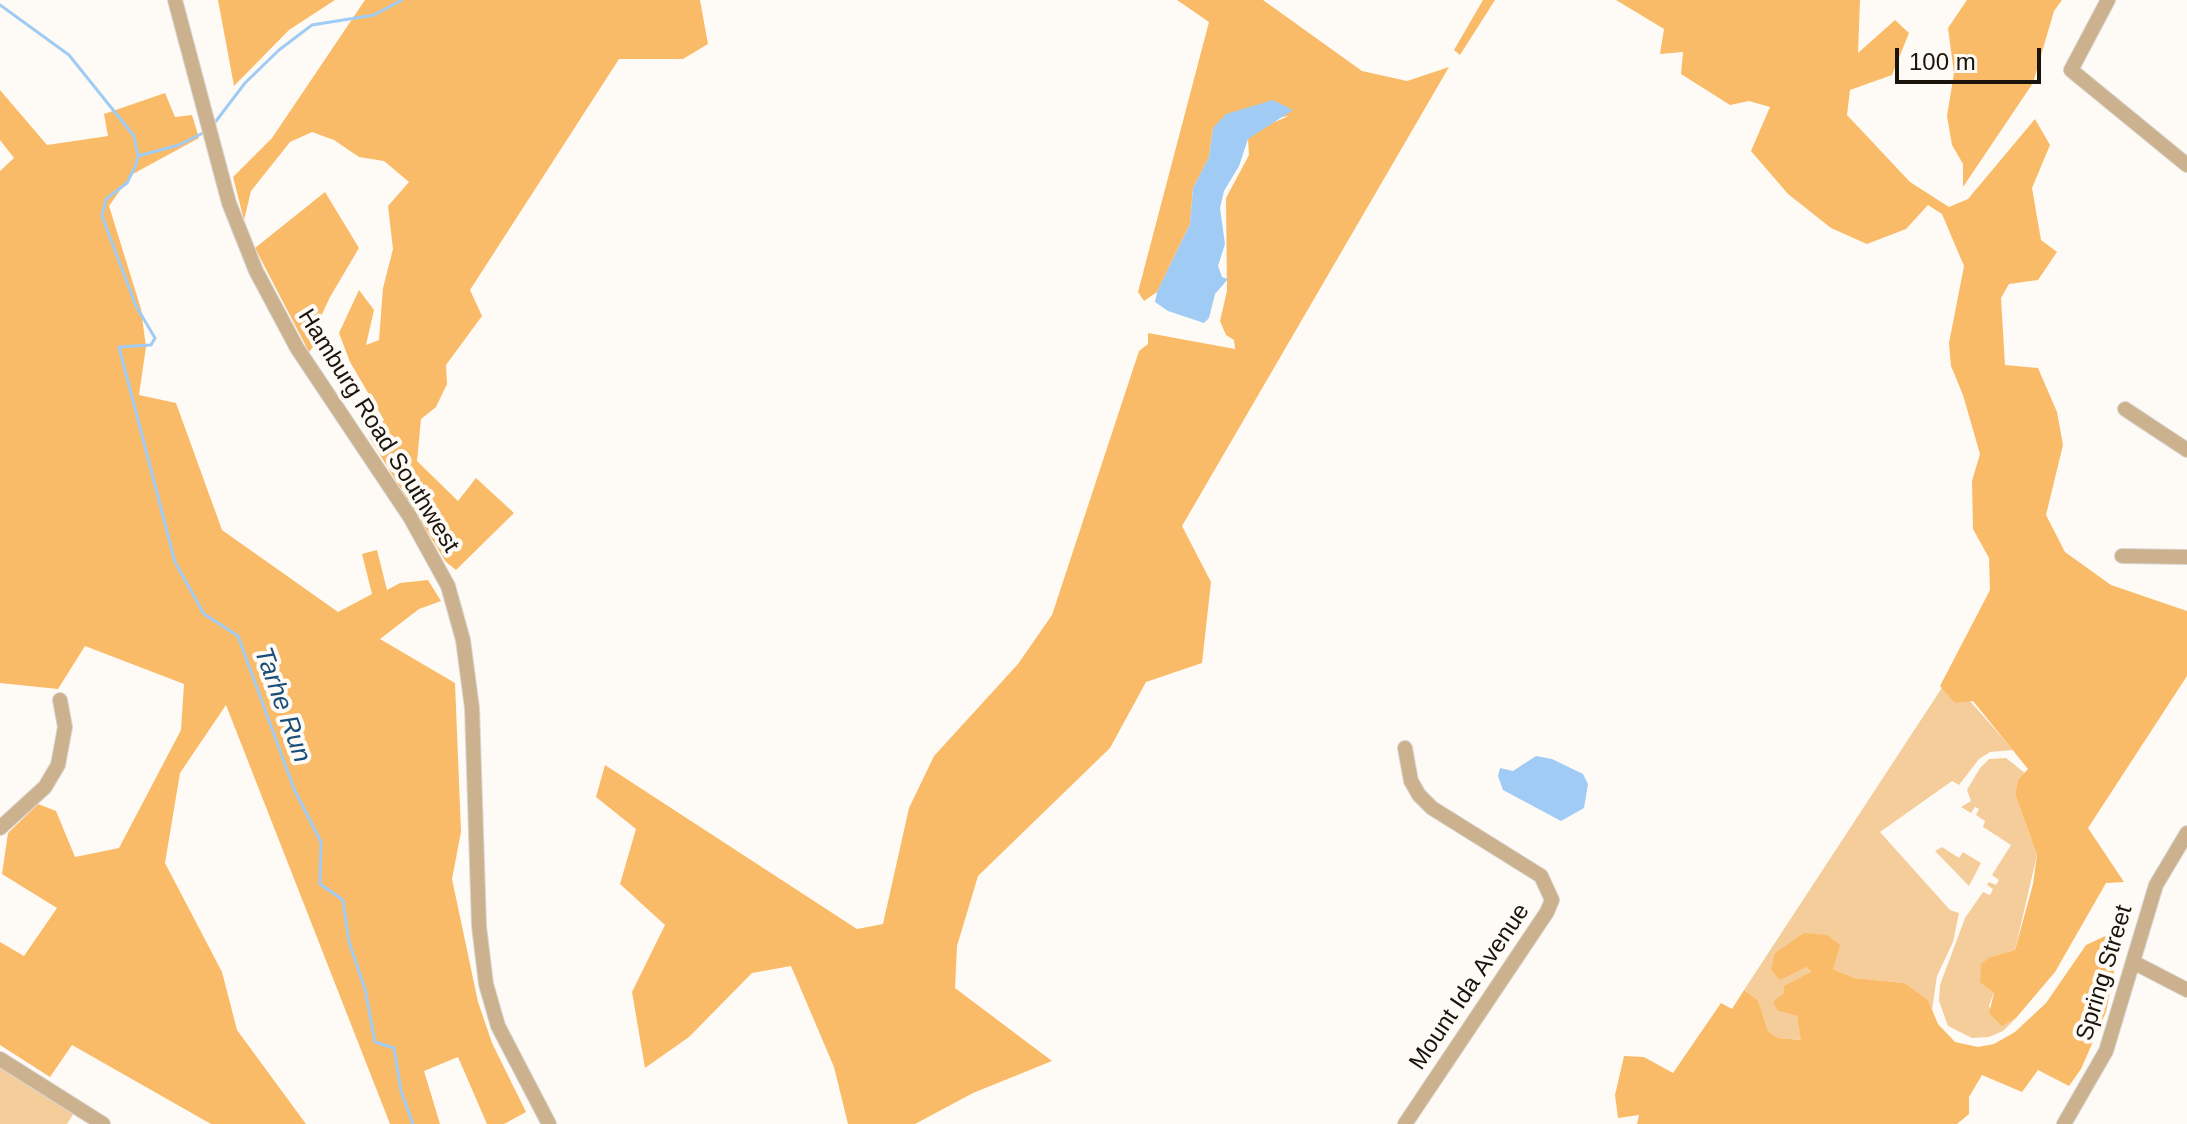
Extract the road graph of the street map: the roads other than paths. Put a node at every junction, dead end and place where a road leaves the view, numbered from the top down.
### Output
1 (175, 0) edge
2 (2108, 0) edge
3 (2187, 165) edge
4 (2125, 409) dead end
5 (2187, 450) edge
6 (2122, 556) dead end
7 (2187, 557) edge
8 (60, 700) dead end
9 (1405, 748) dead end
10 (0, 828) edge
11 (2187, 833) edge
12 (2133, 962) junction
13 (2187, 990) edge
14 (0, 1059) edge
15 (103, 1124) edge
16 (549, 1124) edge
17 (1405, 1124) edge
18 (2064, 1124) edge

1 - 16 street, Hamburg Road Southwest
2 - 3 street
4 - 5 street
6 - 7 street
8 - 10 street
9 - 17 street, Mount Ida Avenue
11 - 12 street, Spring Street
12 - 13 street
12 - 18 street, Spring Street
14 - 15 street

